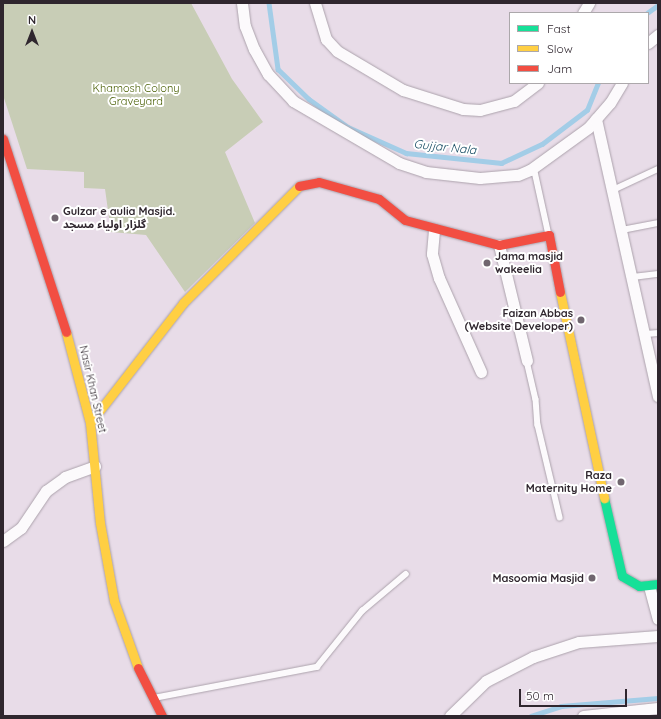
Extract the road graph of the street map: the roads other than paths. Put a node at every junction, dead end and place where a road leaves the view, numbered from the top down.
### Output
1 (242, 3) edge
2 (315, 3) edge
3 (589, 3) edge
4 (584, 12) edge
5 (658, 35) edge
6 (649, 41) edge
7 (537, 84) edge
8 (621, 84) edge
9 (596, 119) junction
10 (3, 139) edge
11 (6, 159) edge
12 (534, 167) junction
13 (658, 169) edge
14 (613, 190) junction
15 (658, 223) edge
16 (434, 230) junction
17 (622, 230) junction
18 (549, 235) junction
19 (499, 245) junction
20 (658, 274) edge
21 (633, 277) junction
22 (658, 333) edge
23 (646, 334) junction
24 (527, 361) joint
25 (481, 372) dead end
26 (658, 396) edge
27 (90, 423) junction
28 (95, 466) junction
29 (560, 517) dead end
30 (3, 541) edge
31 (406, 574) dead end
32 (653, 585) edge
33 (658, 619) edge
34 (658, 636) edge
35 (153, 698) junction
36 (658, 708) edge
37 (162, 716) edge
38 (450, 716) edge
39 (583, 716) edge

1 - 12 street
2 - 7 street
3 - 4 street
5 - 6 street
8 - 9 street
9 - 12 street
9 - 14 street
10 - 11 street, Nasir Khan Street
11 - 27 street, Nasir Khan Street
12 - 18 lane
13 - 14 lane
14 - 17 street
15 - 17 lane
16 - 19 street
16 - 25 street
16 - 27 street
17 - 21 street
18 - 19 street
18 - 32 street
19 - 24 street
20 - 21 lane
21 - 23 street
22 - 23 lane
23 - 26 street
24 - 29 lane
27 - 28 street, Nasir Khan Street
28 - 30 street
28 - 35 street, Nasir Khan Street
31 - 35 lane
32 - 33 street
34 - 38 street
35 - 37 street, Nasir Khan Street
36 - 39 street

